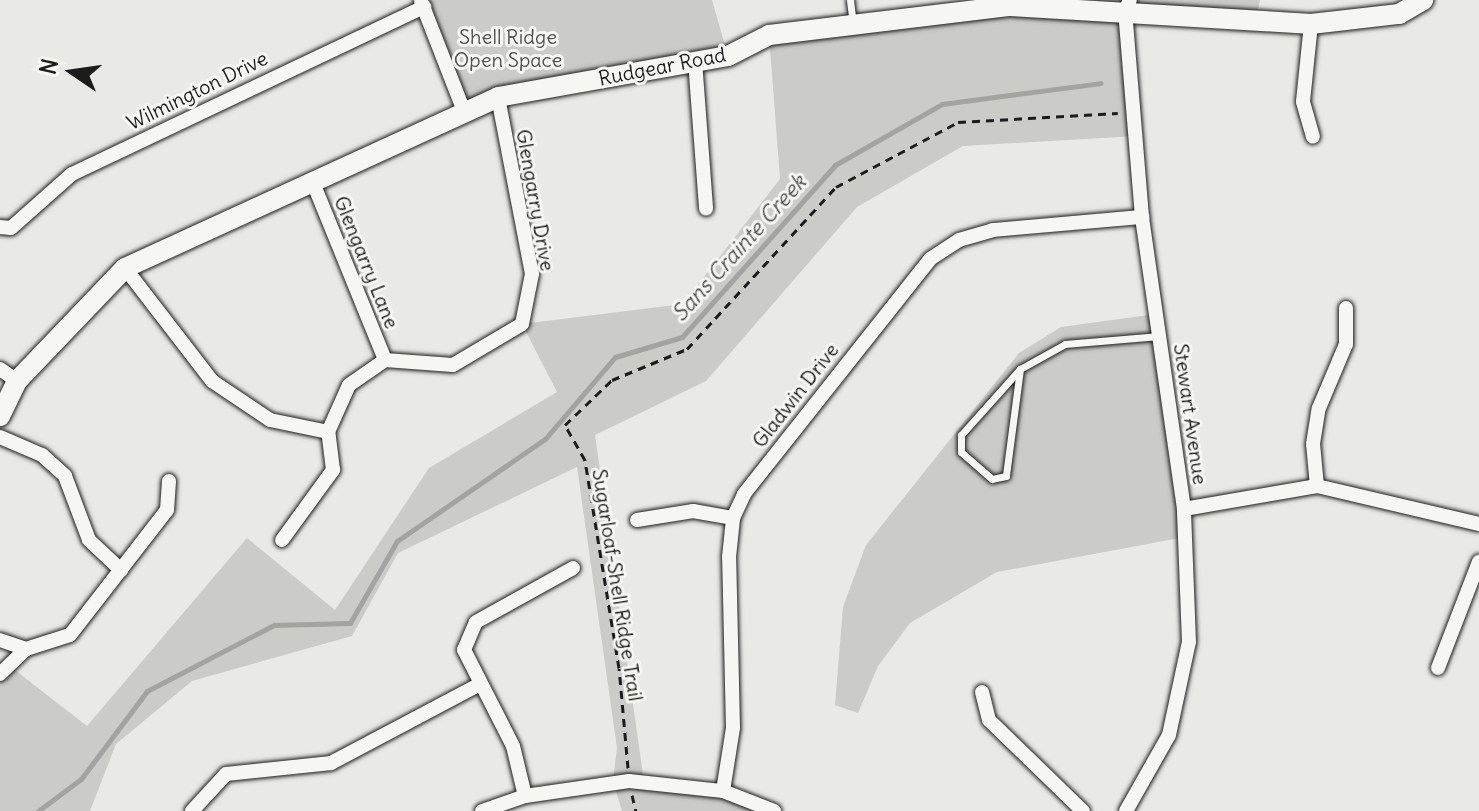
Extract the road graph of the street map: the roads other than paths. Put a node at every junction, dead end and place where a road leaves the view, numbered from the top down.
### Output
1 (850, 0) edge
2 (1423, 0) edge
3 (422, 3) edge
4 (1010, 3) edge
5 (1127, 6) edge
6 (1311, 24) junction
7 (854, 25) junction
8 (695, 61) junction
9 (498, 97) junction
10 (463, 109) junction
11 (1313, 137) dead end
12 (312, 180) junction
13 (706, 209) dead end
14 (1142, 217) junction
15 (0, 227) edge
16 (125, 268) junction
17 (1346, 308) dead end
18 (1159, 336) junction
19 (385, 360) junction
20 (1020, 369) junction
21 (9, 375) edge
22 (0, 416) edge
23 (328, 432) junction
24 (0, 437) edge
25 (169, 481) dead end
26 (1317, 486) junction
27 (1184, 509) junction
28 (733, 518) junction
29 (1477, 519) edge
30 (637, 520) dead end
31 (282, 540) dead end
32 (1479, 562) edge
33 (573, 568) dead end
34 (121, 570) junction
35 (0, 640) edge
36 (26, 649) junction
37 (1438, 668) dead end
38 (0, 674) edge
39 (480, 684) junction
40 (982, 692) dead end
41 (723, 791) junction
42 (525, 796) junction
43 (192, 811) edge
44 (482, 811) edge
45 (774, 811) edge
46 (1083, 811) edge
47 (1126, 811) edge

1 - 7 lane
2 - 6 street, Rudgear Road
3 - 10 street
3 - 15 street, Wilmington Drive
4 - 5 street, Rudgear Road
4 - 7 street, Rudgear Road
5 - 6 street, Rudgear Road
5 - 14 street, Stewart Avenue
6 - 11 street
7 - 8 street, Rudgear Road
8 - 9 street, Rudgear Road
8 - 13 street
9 - 10 street, Rudgear Road
9 - 19 street, Glengarry Drive
10 - 12 street, Rudgear Road
12 - 16 street, Rudgear Road
12 - 19 street, Glengarry Lane
14 - 18 street, Stewart Avenue
14 - 28 street, Gladwin Drive
16 - 21 street, Rudgear Road
16 - 23 street
17 - 26 street
18 - 20 lane
18 - 27 street, Stewart Avenue
19 - 23 street
20 - 20 lane
21 - 22 street, Rudgear Road
23 - 31 street
24 - 34 street
25 - 34 street
26 - 27 street
26 - 29 street
27 - 47 street, Stewart Avenue
28 - 30 street
28 - 41 street, Gladwin Drive
32 - 37 street
33 - 39 street
34 - 36 street
35 - 36 street
36 - 38 street
39 - 42 street
39 - 43 street
40 - 46 street
41 - 42 street
41 - 45 street
42 - 44 street

